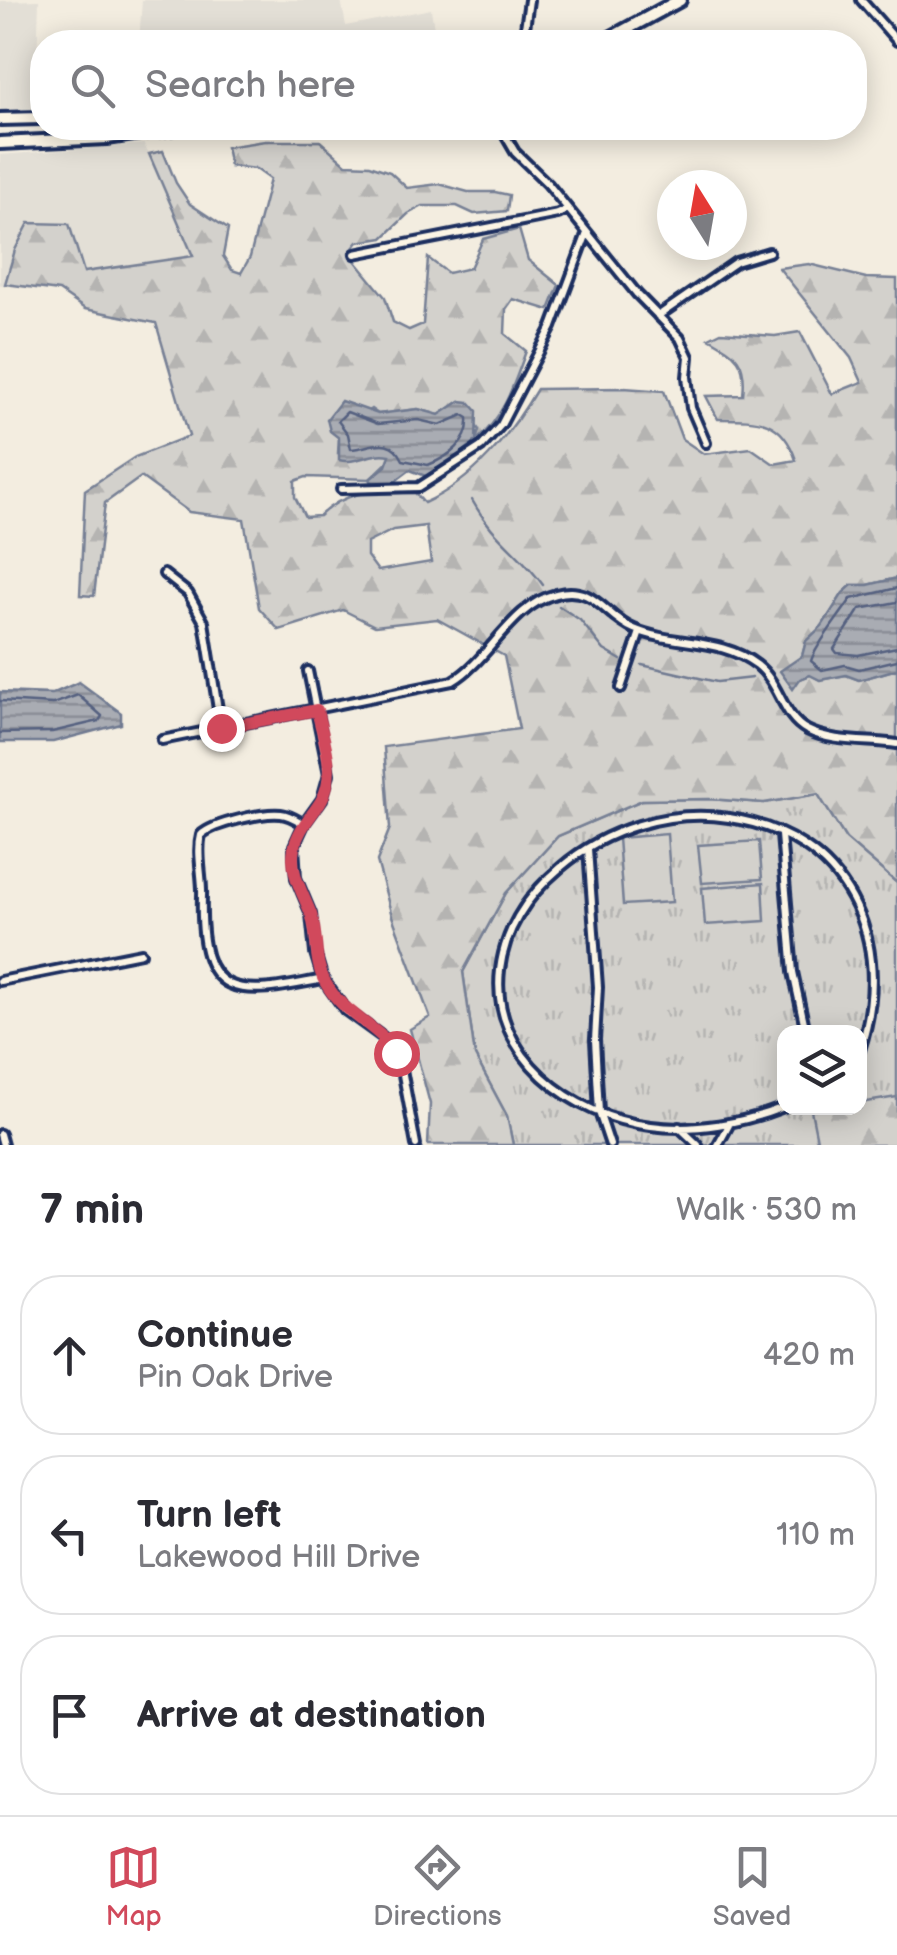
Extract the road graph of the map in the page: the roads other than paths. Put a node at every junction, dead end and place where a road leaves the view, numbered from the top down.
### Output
1 (529, 0) edge
2 (680, 0) edge
3 (861, 0) edge
4 (525, 30) edge
5 (625, 30) edge
6 (897, 41) edge
7 (30, 118) edge
8 (0, 119) edge
9 (70, 140) edge
10 (508, 140) edge
11 (0, 143) edge
12 (568, 209) junction
13 (587, 233) junction
14 (770, 252) dead end
15 (355, 254) dead end
16 (658, 316) junction
17 (706, 444) dead end
18 (341, 489) dead end
19 (164, 574) dead end
20 (640, 632) junction
21 (308, 671) dead end
22 (621, 688) dead end
23 (317, 710) junction
24 (221, 728) junction
25 (162, 740) dead end
26 (897, 744) edge
27 (304, 824) junction
28 (781, 833) junction
29 (802, 844) junction
30 (588, 848) junction
31 (783, 860) junction
32 (563, 865) junction
33 (588, 872) junction
34 (857, 888) dead end
35 (141, 953) dead end
36 (323, 980) junction
37 (0, 981) edge
38 (880, 1013) dead end
39 (805, 1025) edge
40 (867, 1037) edge
41 (777, 1109) edge
42 (599, 1112) junction
43 (730, 1123) junction
44 (712, 1126) junction
45 (678, 1127) junction
46 (700, 1127) junction
47 (0, 1134) edge
48 (3, 1145) edge
49 (416, 1145) edge
50 (610, 1145) edge
51 (699, 1145) edge
52 (717, 1145) edge

1 - 4 street
2 - 5 main road
3 - 6 street
7 - 8 main road
9 - 11 main road
10 - 12 street
12 - 13 street
12 - 15 street
13 - 16 street
13 - 18 street
14 - 16 street
16 - 17 street
19 - 24 street
20 - 22 street
20 - 23 street
20 - 26 street
21 - 23 street
23 - 24 street
23 - 27 street
24 - 25 street
27 - 36 street
27 - 36 street
28 - 29 street
28 - 30 street
28 - 31 street
29 - 31 street
29 - 34 street
30 - 32 street
30 - 33 street
31 - 39 street
32 - 33 street
32 - 42 street
33 - 42 street
35 - 37 street
36 - 49 street
38 - 40 street
41 - 43 street
42 - 45 street
42 - 50 street
43 - 44 street
43 - 52 street
44 - 46 street
44 - 52 street
45 - 46 street
45 - 51 street
46 - 51 street
47 - 48 street

